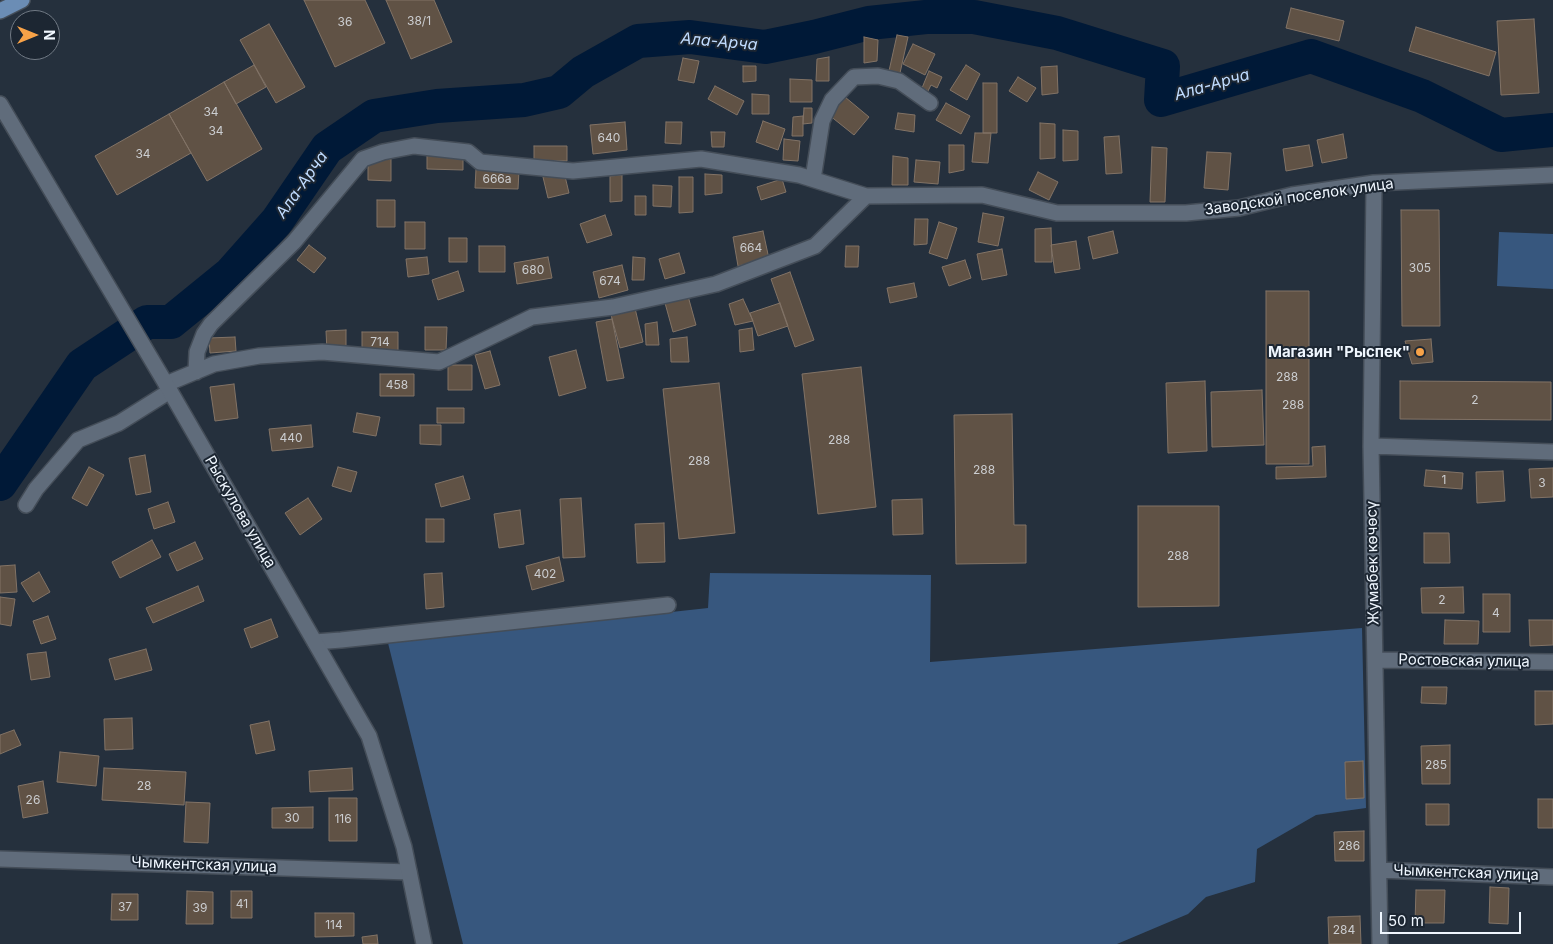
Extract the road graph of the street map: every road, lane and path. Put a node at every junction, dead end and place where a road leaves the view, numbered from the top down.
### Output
1 (22, 0) edge
2 (0, 11) edge
3 (930, 103) dead end
4 (0, 104) edge
5 (1553, 175) edge
6 (814, 179) junction
7 (1374, 183) junction
8 (866, 196) junction
9 (196, 372) junction
10 (168, 387) junction
11 (1371, 446) junction
12 (1553, 452) edge
13 (26, 505) dead end
14 (668, 604) dead end
15 (315, 642) junction
16 (1375, 660) junction
17 (1553, 662) edge
18 (0, 859) edge
19 (1379, 870) junction
20 (409, 872) junction
21 (1553, 877) edge
22 (424, 944) edge
23 (1380, 944) edge

1 - 2 main road
3 - 6 street
4 - 10 street, Рыскулова улица
5 - 7 street, Заводской поселок улица
6 - 8 street, Заводской поселок улица
6 - 9 street, Заводской поселок улица
7 - 8 street, Заводской поселок улица
7 - 11 street, Жумабек көчөсү
8 - 9 street
9 - 10 street
10 - 13 street
10 - 15 street, Рыскулова улица
11 - 12 street
11 - 16 street, Жумабек көчөсү
14 - 15 street
15 - 20 street, Рыскулова улица
16 - 17 street, Ростовская улица
16 - 19 street, Жумабек көчөсү
18 - 20 street, Чымкентская улица
19 - 21 street, Чымкентская улица
19 - 23 street, Жумабек көчөсү
20 - 22 street, Рыскулова улица

